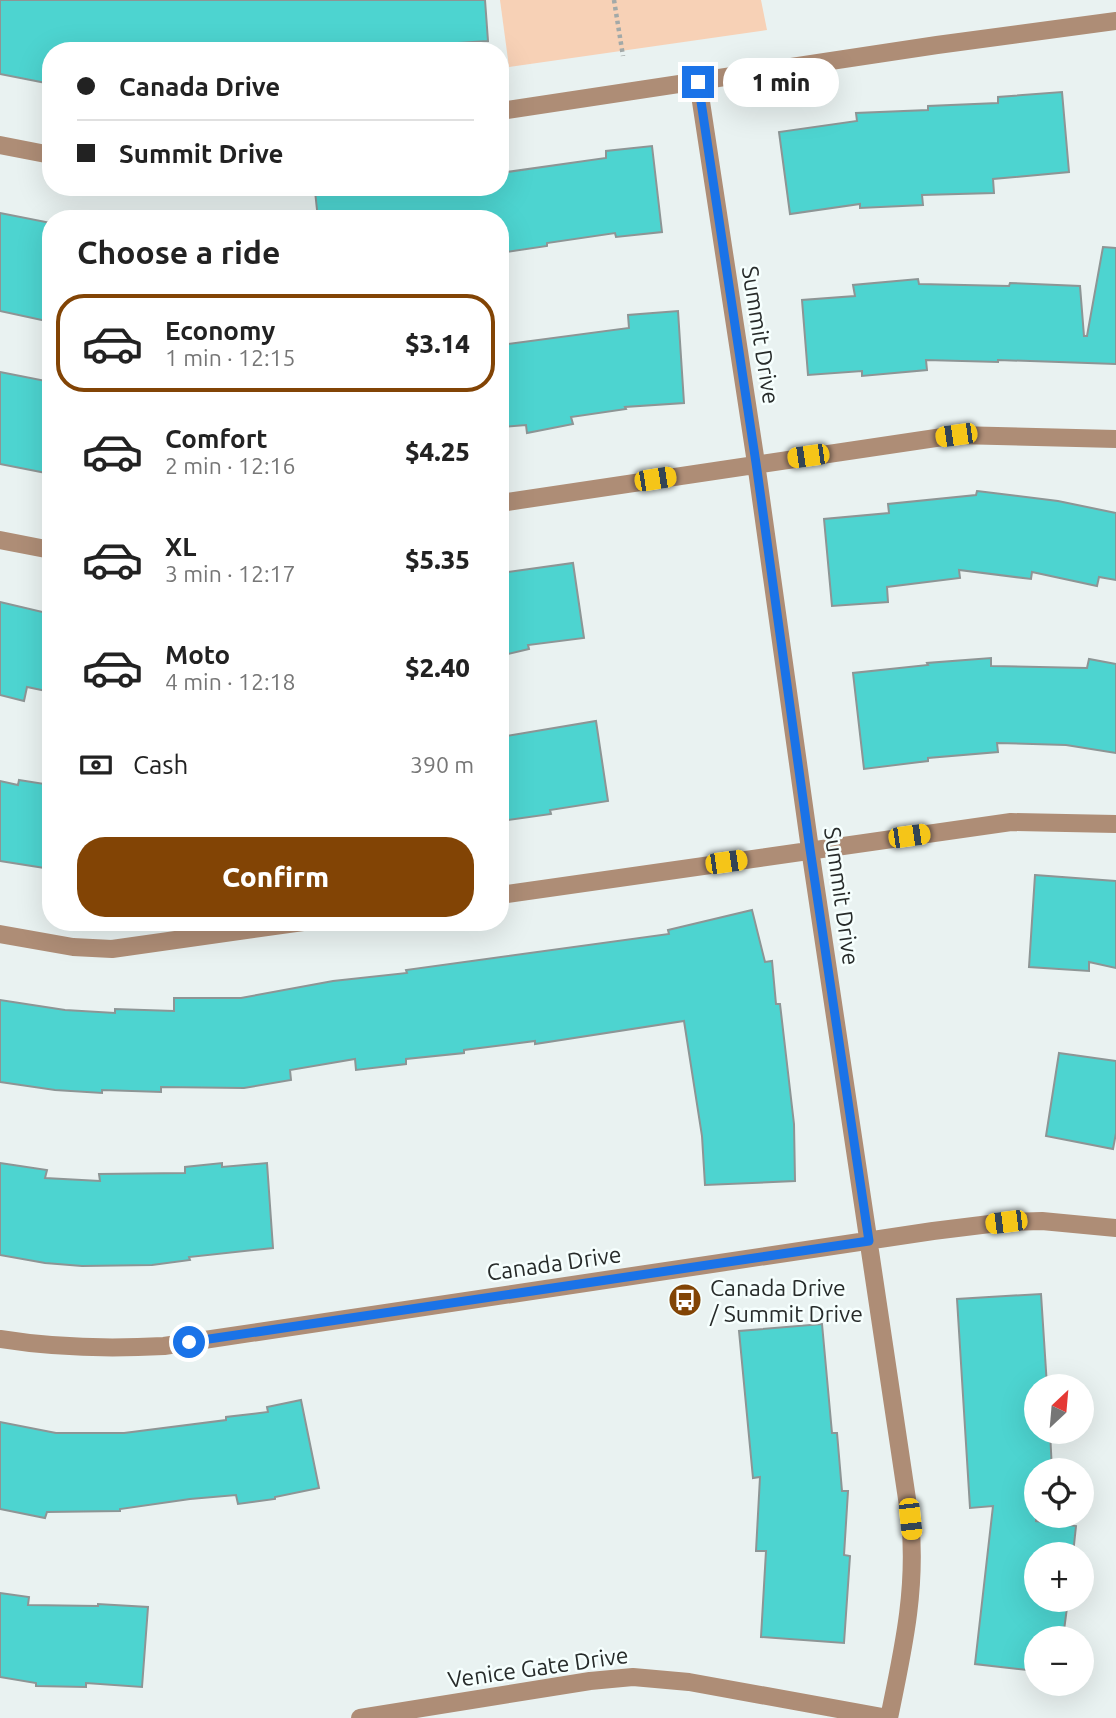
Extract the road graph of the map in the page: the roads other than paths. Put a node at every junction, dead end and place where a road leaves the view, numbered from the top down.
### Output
1 (1116, 21) edge
2 (698, 82) junction
3 (509, 110) edge
4 (0, 145) edge
5 (42, 153) edge
6 (1116, 439) edge
7 (756, 463) junction
8 (509, 502) edge
9 (0, 540) edge
10 (42, 548) edge
11 (1116, 824) edge
12 (810, 849) junction
13 (509, 894) edge
14 (239, 931) edge
15 (0, 934) edge
16 (1116, 1228) edge
17 (869, 1241) junction
18 (0, 1339) edge
19 (360, 1718) edge
20 (889, 1718) edge

1 - 2 street
2 - 3 street
2 - 7 street, Summit Drive
4 - 5 street
6 - 7 street
7 - 8 street
7 - 12 street, Summit Drive
9 - 10 street
11 - 12 street
12 - 13 street
12 - 17 street, Summit Drive
14 - 15 street
16 - 17 street, Canada Drive
17 - 18 street, Canada Drive
17 - 20 street, Summit Drive
19 - 20 street, Venice Gate Drive

